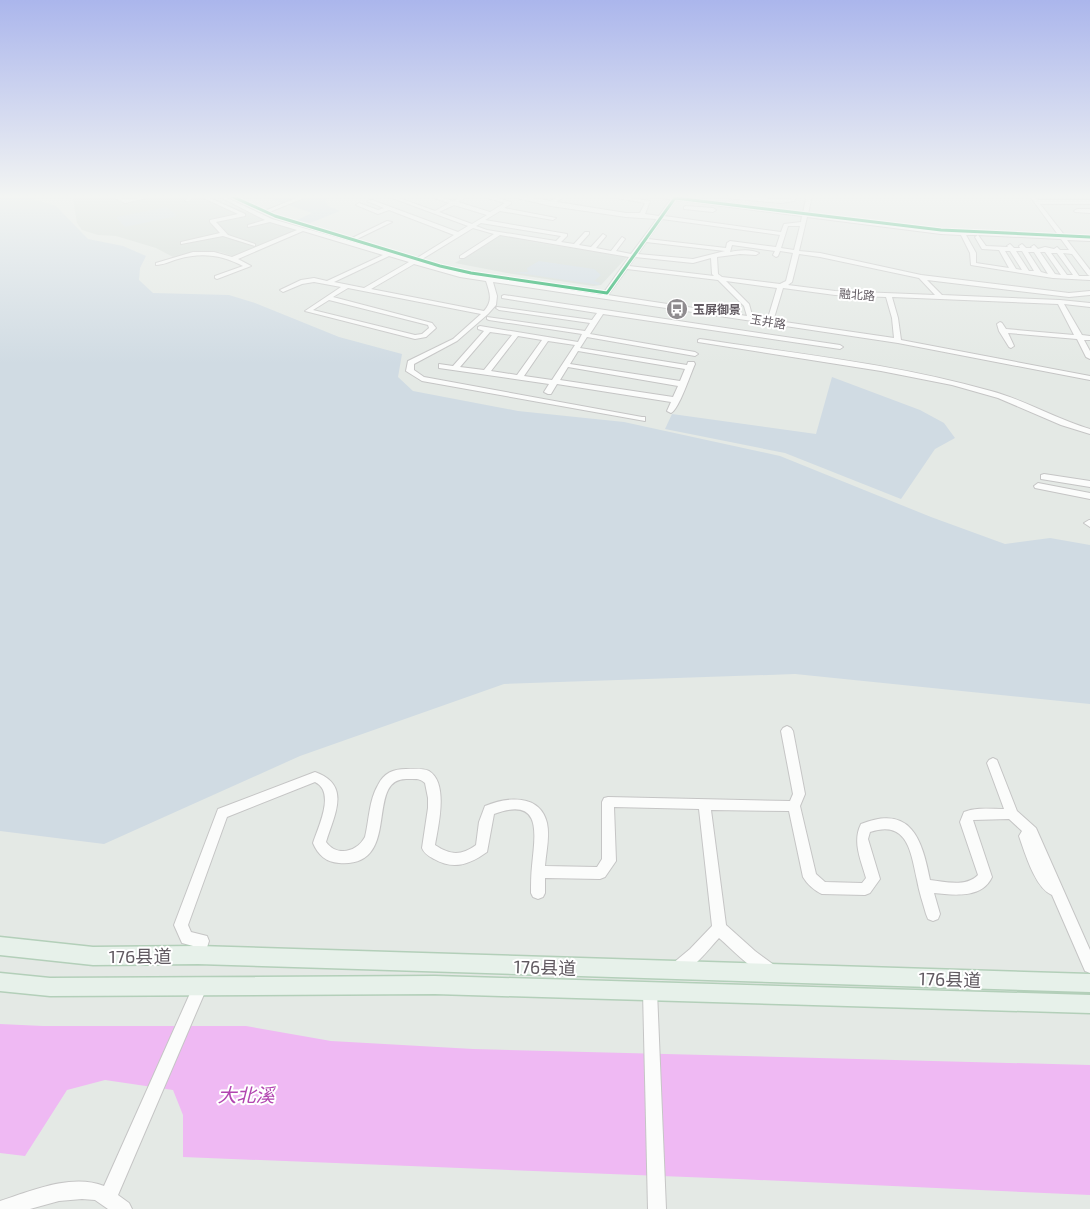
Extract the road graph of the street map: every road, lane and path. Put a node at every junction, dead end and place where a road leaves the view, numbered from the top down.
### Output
1 (250, 251) edge
2 (379, 251) edge
3 (389, 251) edge
4 (430, 251) edge
5 (471, 251) edge
6 (606, 251) edge
7 (637, 251) edge
8 (724, 251) edge
9 (770, 251) edge
10 (795, 251) edge
11 (973, 251) edge
12 (1001, 251) edge
13 (1014, 251) edge
14 (1025, 251) edge
15 (1037, 251) edge
16 (1047, 251) edge
17 (1052, 251) edge
18 (612, 252) joint
19 (728, 252) junction
20 (1058, 252) junction
21 (1073, 252) joint
22 (777, 253) junction
23 (388, 254) junction
24 (794, 255) junction
25 (634, 256) junction
26 (714, 256) junction
27 (462, 257) dead end
28 (234, 258) junction
29 (416, 260) junction
30 (1079, 260) junction
31 (1090, 260) edge
32 (693, 261) junction
33 (158, 264) dead end
34 (626, 267) junction
35 (1013, 269) junction
36 (1026, 271) junction
37 (1038, 273) junction
38 (688, 276) junction
39 (1053, 276) junction
40 (1065, 276) junction
41 (1090, 276) edge
42 (217, 277) dead end
43 (717, 277) junction
44 (921, 277) junction
45 (1077, 277) junction
46 (489, 280) junction
47 (329, 282) junction
48 (347, 286) junction
49 (780, 288) junction
50 (283, 290) dead end
51 (365, 290) junction
52 (605, 294) junction
53 (1090, 294) edge
54 (889, 296) junction
55 (504, 297) dead end
56 (940, 297) junction
57 (328, 298) junction
58 (1060, 302) junction
59 (663, 305) junction
60 (1090, 305) edge
61 (499, 308) dead end
62 (601, 311) junction
63 (749, 315) junction
64 (487, 316) junction
65 (402, 317) junction
66 (643, 317) junction
67 (771, 318) junction
68 (665, 320) junction
69 (594, 322) junction
70 (706, 327) junction
71 (480, 328) dead end
72 (489, 329) junction
73 (384, 330) junction
74 (516, 334) junction
75 (586, 334) junction
76 (1079, 337) junction
77 (547, 338) junction
78 (1090, 338) edge
79 (898, 340) junction
80 (700, 341) junction
81 (578, 346) junction
82 (1011, 346) dead end
83 (840, 347) dead end
84 (695, 354) junction
85 (1090, 357) edge
86 (566, 364) junction
87 (442, 366) dead end
88 (455, 368) junction
89 (689, 368) junction
90 (486, 373) junction
91 (1090, 377) edge
92 (519, 378) junction
93 (554, 382) junction
94 (682, 384) junction
95 (548, 392) dead end
96 (676, 400) junction
97 (671, 411) dead end
98 (642, 419) dead end
99 (1090, 432) edge
100 (1044, 476) dead end
101 (1090, 484) edge
102 (1038, 486) dead end
103 (1090, 496) edge
104 (787, 731) dead end
105 (993, 762) dead end
106 (704, 803) junction
107 (794, 806) junction
108 (1012, 814) junction
109 (1025, 836) dead end
110 (538, 872) junction
111 (925, 886) junction
112 (538, 893) dead end
113 (1058, 893) junction
114 (933, 914) dead end
115 (720, 928) junction
116 (0, 946) edge
117 (198, 955) junction
118 (1090, 966) edge
119 (673, 971) junction
120 (778, 974) junction
121 (0, 982) edge
122 (1090, 983) edge
123 (201, 985) junction
124 (650, 991) junction
125 (1090, 1004) edge
126 (108, 1197) junction
127 (1, 1209) edge
128 (123, 1209) edge
129 (657, 1209) edge

1 - 28 street
2 - 23 street, 玉井路
3 - 29 street, 玉井路
4 - 29 street
5 - 27 street
6 - 18 street
7 - 25 street
8 - 19 street
9 - 22 street
10 - 24 street
11 - 35 street
12 - 35 street
13 - 36 street
14 - 37 street
15 - 39 street
16 - 40 street
17 - 20 street
18 - 25 street
19 - 22 street
19 - 26 street
20 - 21 street
20 - 45 street
21 - 30 street
22 - 24 street
23 - 29 street, 玉井路
23 - 47 street
24 - 44 street
24 - 49 street
25 - 32 street
25 - 34 street
26 - 32 street
26 - 43 street
28 - 33 street
28 - 42 street
29 - 46 street, 玉井路
29 - 51 street
29 - 52 street, 玉井路
30 - 31 street
30 - 41 street
32 - 38 street
34 - 38 street, 融北路
34 - 52 street
35 - 36 street
36 - 37 street
37 - 39 street
38 - 43 street, 融北路
39 - 40 street
40 - 45 street
41 - 45 street
43 - 49 street, 融北路
43 - 63 street
44 - 53 street
44 - 56 street
46 - 52 street, 玉井路
46 - 64 street
47 - 48 street
47 - 50 street
48 - 51 street
48 - 57 street
49 - 54 street, 融北路
49 - 67 street
51 - 64 street
52 - 59 street, 玉井路
52 - 63 street, 玉井路
54 - 56 street, 融北路
54 - 79 street
55 - 62 street
56 - 58 street, 融北路
57 - 65 street
57 - 73 street
58 - 60 street, 融北路
58 - 76 street
59 - 66 street
59 - 68 street
59 - 79 street, 玉井路
61 - 69 street
62 - 66 street
62 - 69 street
63 - 67 street, 玉井路
64 - 75 street
64 - 98 street
65 - 73 street
65 - 73 street
66 - 68 street
67 - 79 street, 玉井路
68 - 70 street
69 - 75 street
70 - 80 street
70 - 83 street
71 - 72 street
72 - 74 street
72 - 88 street
74 - 77 street
74 - 90 street
75 - 81 street
75 - 84 street
76 - 78 street
76 - 82 street
76 - 85 street
77 - 81 street
77 - 92 street
79 - 91 street, 玉井路
80 - 84 street
80 - 99 street
81 - 86 street
81 - 89 street
84 - 89 street
86 - 93 street
86 - 94 street
87 - 88 street
88 - 90 street
89 - 94 street
90 - 92 street
92 - 93 street
93 - 95 street
93 - 96 street
94 - 96 street
96 - 97 street
100 - 101 street
102 - 103 street
104 - 107 street
105 - 108 street
106 - 107 street
106 - 110 street
106 - 115 street
107 - 111 street
108 - 111 street
108 - 113 street
109 - 113 street
110 - 112 street
110 - 117 street
111 - 114 street
113 - 118 street
115 - 119 street
115 - 120 street
116 - 117 main road, 176县道
117 - 119 main road, 176县道
119 - 120 main road, 176县道
120 - 122 main road, 176县道
121 - 123 main road, 176县道
123 - 124 main road, 176县道
123 - 126 street
124 - 125 main road, 176县道
124 - 129 street
126 - 127 street
126 - 128 street

